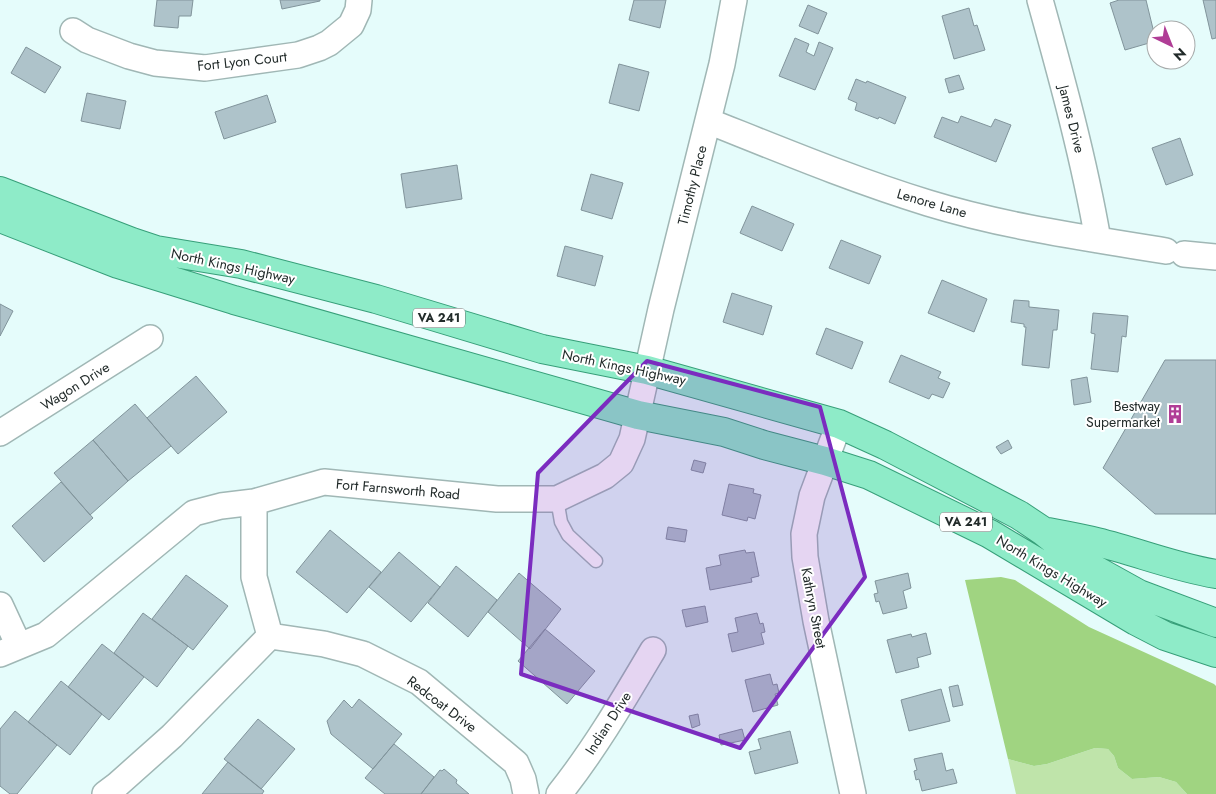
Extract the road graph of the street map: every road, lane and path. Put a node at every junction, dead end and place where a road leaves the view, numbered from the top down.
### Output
1 (359, 0) edge
2 (734, 0) edge
3 (1040, 0) edge
4 (73, 31) dead end
5 (708, 121) junction
6 (0, 191) edge
7 (0, 218) edge
8 (1098, 240) junction
9 (1216, 257) edge
10 (150, 338) dead end
11 (647, 370) junction
12 (638, 415) junction
13 (839, 424) junction
14 (0, 433) edge
15 (826, 461) junction
16 (557, 499) junction
17 (254, 502) junction
18 (1043, 531) junction
19 (596, 561) dead end
20 (1216, 574) edge
21 (0, 605) edge
22 (1216, 622) edge
23 (270, 636) junction
24 (10, 650) edge
25 (652, 650) dead end
26 (1216, 653) edge
27 (105, 794) edge
28 (526, 794) edge
29 (559, 794) edge
30 (853, 794) edge

1 - 4 street, Fort Lyon Court
2 - 5 street, Timothy Place
3 - 8 street, James Drive
5 - 8 street, Lenore Lane
5 - 11 street, Timothy Place
6 - 11 main road, North Kings Highway / VA 241
7 - 12 main road, North Kings Highway / VA 241
8 - 9 street, Lenore Lane
10 - 14 street, Wagon Drive
11 - 12 street, Fort Farnsworth Road
11 - 13 main road, North Kings Highway / VA 241
12 - 15 main road, North Kings Highway / VA 241
12 - 16 street, Fort Farnsworth Road
13 - 15 street, Kathryn Street
13 - 18 main road, North Kings Highway / VA 241
15 - 26 main road, North Kings Highway / VA 241
15 - 30 street, Kathryn Street
16 - 17 street, Fort Farnsworth Road
16 - 19 lane
17 - 23 street
17 - 24 street, Fort Farnsworth Road
18 - 20 main road, VA 241
18 - 22 main road, North Kings Highway / VA 241
21 - 24 street
23 - 27 street
23 - 28 street, Redcoat Drive
25 - 29 street, Indian Drive

